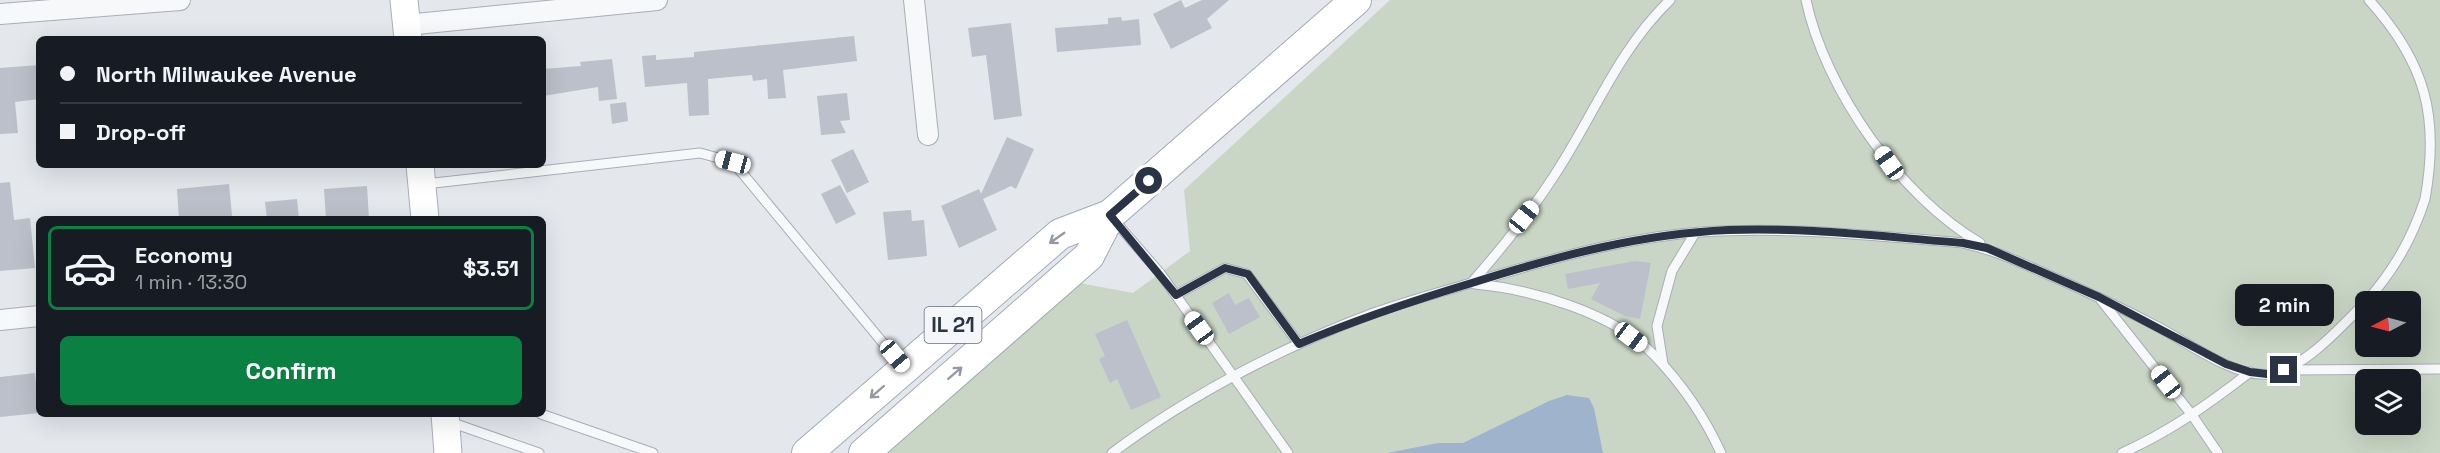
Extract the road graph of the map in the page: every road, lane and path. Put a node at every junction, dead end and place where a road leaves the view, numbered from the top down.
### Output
1 (180, 0) edge
2 (657, 0) edge
3 (914, 0) edge
4 (1356, 0) edge
5 (1670, 0) edge
6 (1806, 0) edge
7 (2369, 0) edge
8 (577, 4) edge
9 (0, 14) edge
10 (406, 21) edge
11 (928, 135) dead end
12 (546, 165) edge
13 (510, 168) edge
14 (421, 175) edge
15 (1110, 215) junction
16 (426, 216) edge
17 (1695, 233) junction
18 (1987, 248) junction
19 (1471, 283) junction
20 (2376, 291) edge
21 (1176, 295) junction
22 (2099, 297) junction
23 (2355, 313) edge
24 (36, 316) edge
25 (0, 320) edge
26 (1299, 344) junction
27 (1664, 366) junction
28 (904, 368) junction
29 (2440, 369) edge
30 (2284, 370) junction
31 (2250, 372) junction
32 (1235, 377) junction
33 (546, 416) edge
34 (2192, 416) junction
35 (445, 417) edge
36 (1114, 452) edge
37 (448, 453) edge
38 (537, 453) edge
39 (653, 453) edge
40 (807, 453) edge
41 (864, 453) edge
42 (1288, 453) edge
43 (1721, 453) edge
44 (2122, 453) edge
45 (2218, 453) edge

1 - 9 street
2 - 8 street
3 - 11 street
4 - 15 main road
5 - 19 lane
6 - 18 lane
7 - 20 lane
8 - 10 street
12 - 28 lane
13 - 14 lane
14 - 16 main road
15 - 21 lane
15 -> 28 main road, IL 21
41 -> 15 main road, IL 21
17 - 18 lane
17 - 19 lane
17 - 27 lane
18 - 22 lane
19 - 26 lane
19 - 27 lane
21 - 26 lane
21 - 32 lane
22 - 31 lane
22 - 34 lane
23 - 30 lane
24 - 25 street
26 - 32 lane
27 - 43 lane
28 -> 40 main road, IL 21
29 - 30 lane
30 - 31 lane
31 - 34 lane
32 - 36 lane
32 - 42 lane
33 - 39 lane
34 - 44 lane
34 - 45 lane
35 - 37 main road
35 - 38 lane

